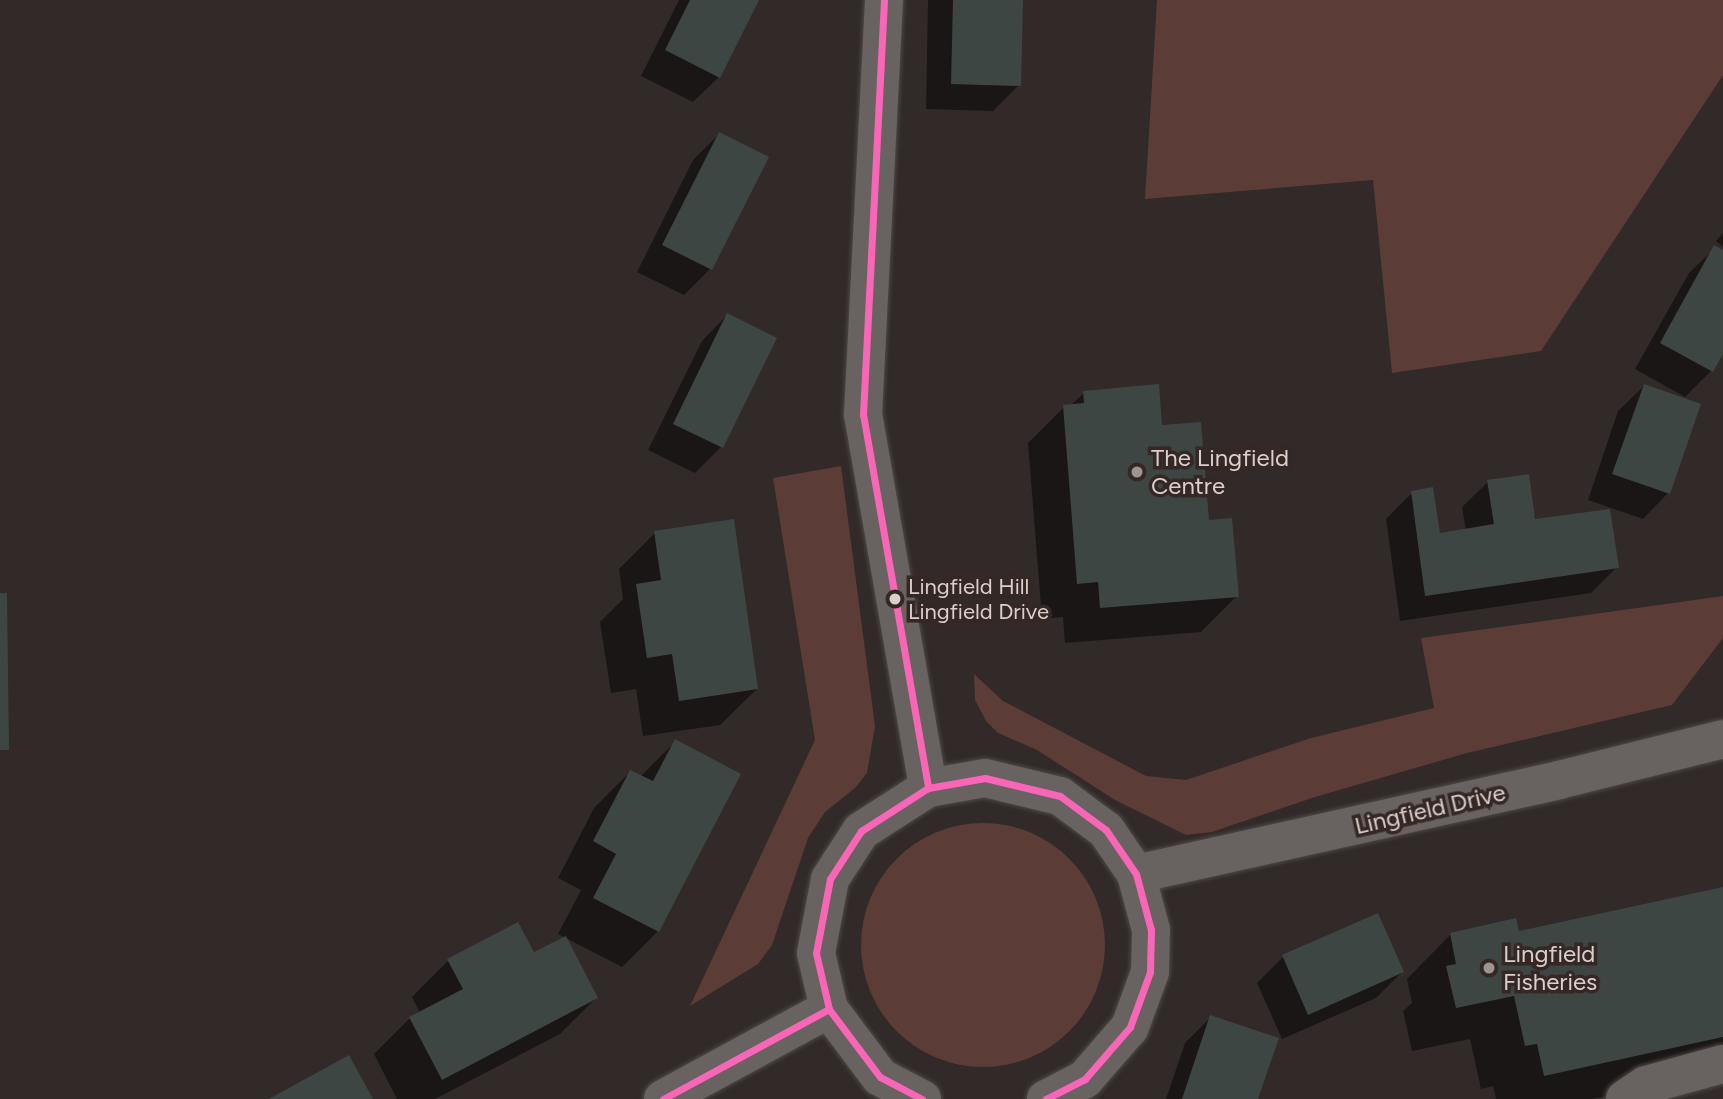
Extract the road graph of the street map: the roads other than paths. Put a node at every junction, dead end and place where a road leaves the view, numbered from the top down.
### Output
1 (884, 0) edge
2 (1723, 739) edge
3 (928, 788) junction
4 (1136, 874) junction
5 (829, 1009) junction
6 (1723, 1064) edge
7 (663, 1099) edge
8 (922, 1099) edge
9 (1046, 1099) edge
10 (1625, 1099) edge

1 - 3 street
2 - 4 street, Lingfield Drive
3 - 4 street
3 - 5 street
4 - 9 street
5 - 7 street
5 - 8 street
6 - 10 street

